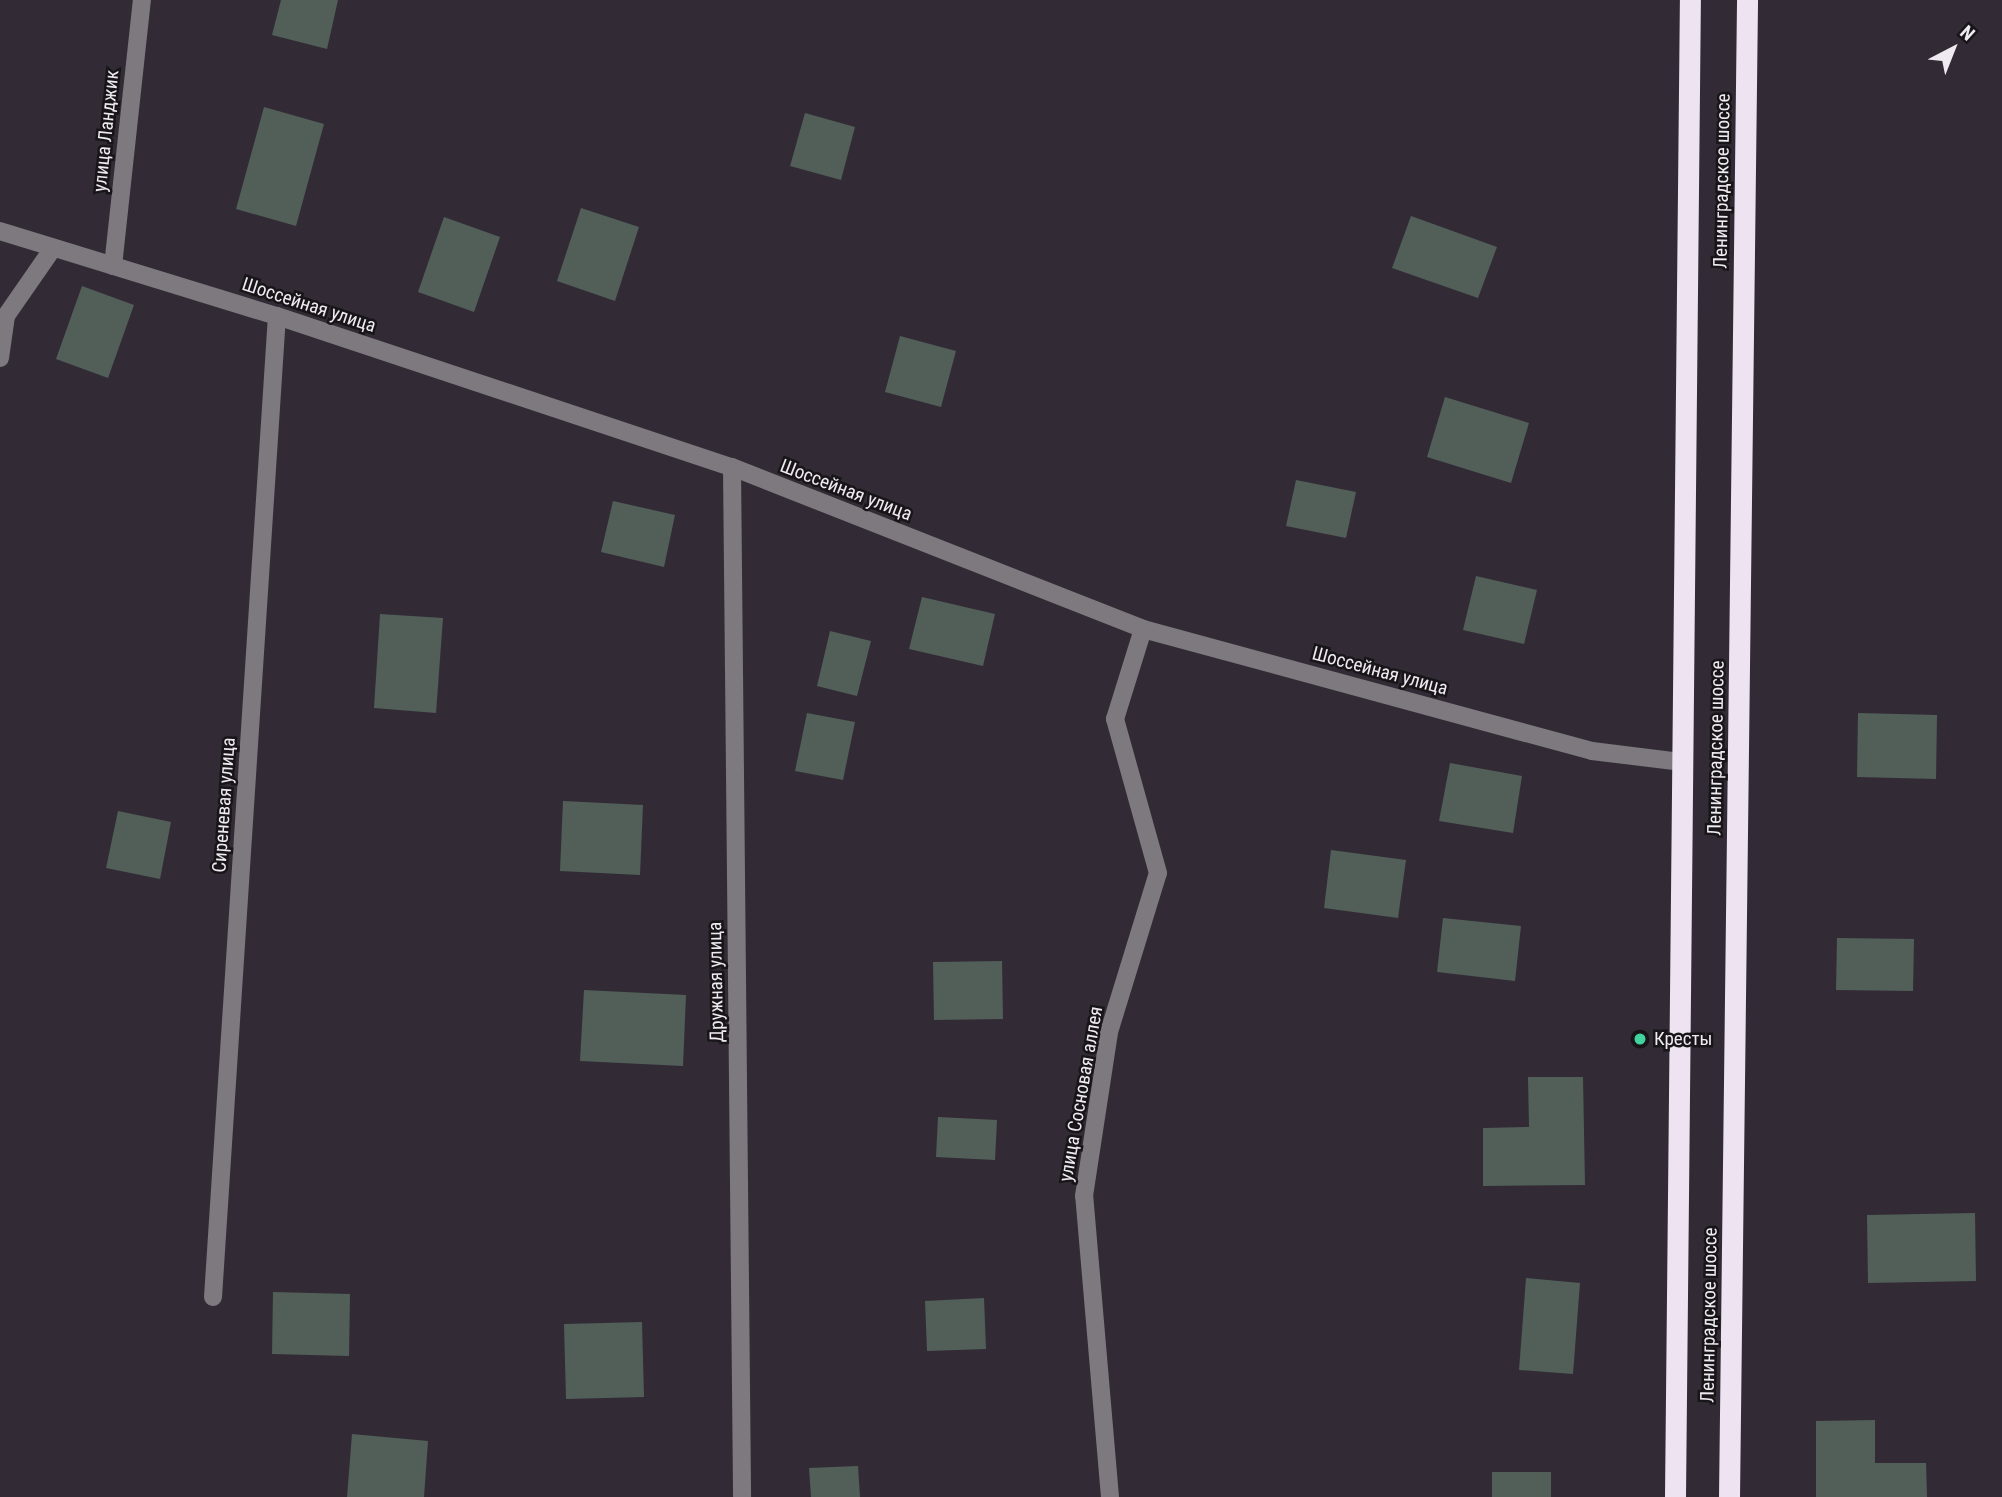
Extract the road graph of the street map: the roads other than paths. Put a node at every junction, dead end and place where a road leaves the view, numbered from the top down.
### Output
1 (142, 0) edge
2 (1690, 0) edge
3 (1747, 0) edge
4 (0, 231) edge
5 (53, 248) junction
6 (113, 266) junction
7 (277, 316) junction
8 (0, 358) edge
9 (732, 467) junction
10 (1143, 629) junction
11 (1682, 762) junction
12 (213, 1297) dead end
13 (742, 1497) edge
14 (1110, 1497) edge
15 (1675, 1497) edge
16 (1729, 1497) edge

1 - 6 street, улица Ланджик
2 - 11 highway, Ленинградское шоссе
3 - 16 highway, Ленинградское шоссе
4 - 5 street, Шоссейная улица
5 - 6 street, Шоссейная улица
5 - 8 street
6 - 7 street, Шоссейная улица
7 - 9 street, Шоссейная улица
7 - 12 street, Сиреневая улица
9 - 10 street, Шоссейная улица
9 - 13 street, Дружная улица
10 - 11 street, Шоссейная улица
10 - 14 street, улица Сосновая аллея
11 - 15 highway, Ленинградское шоссе

